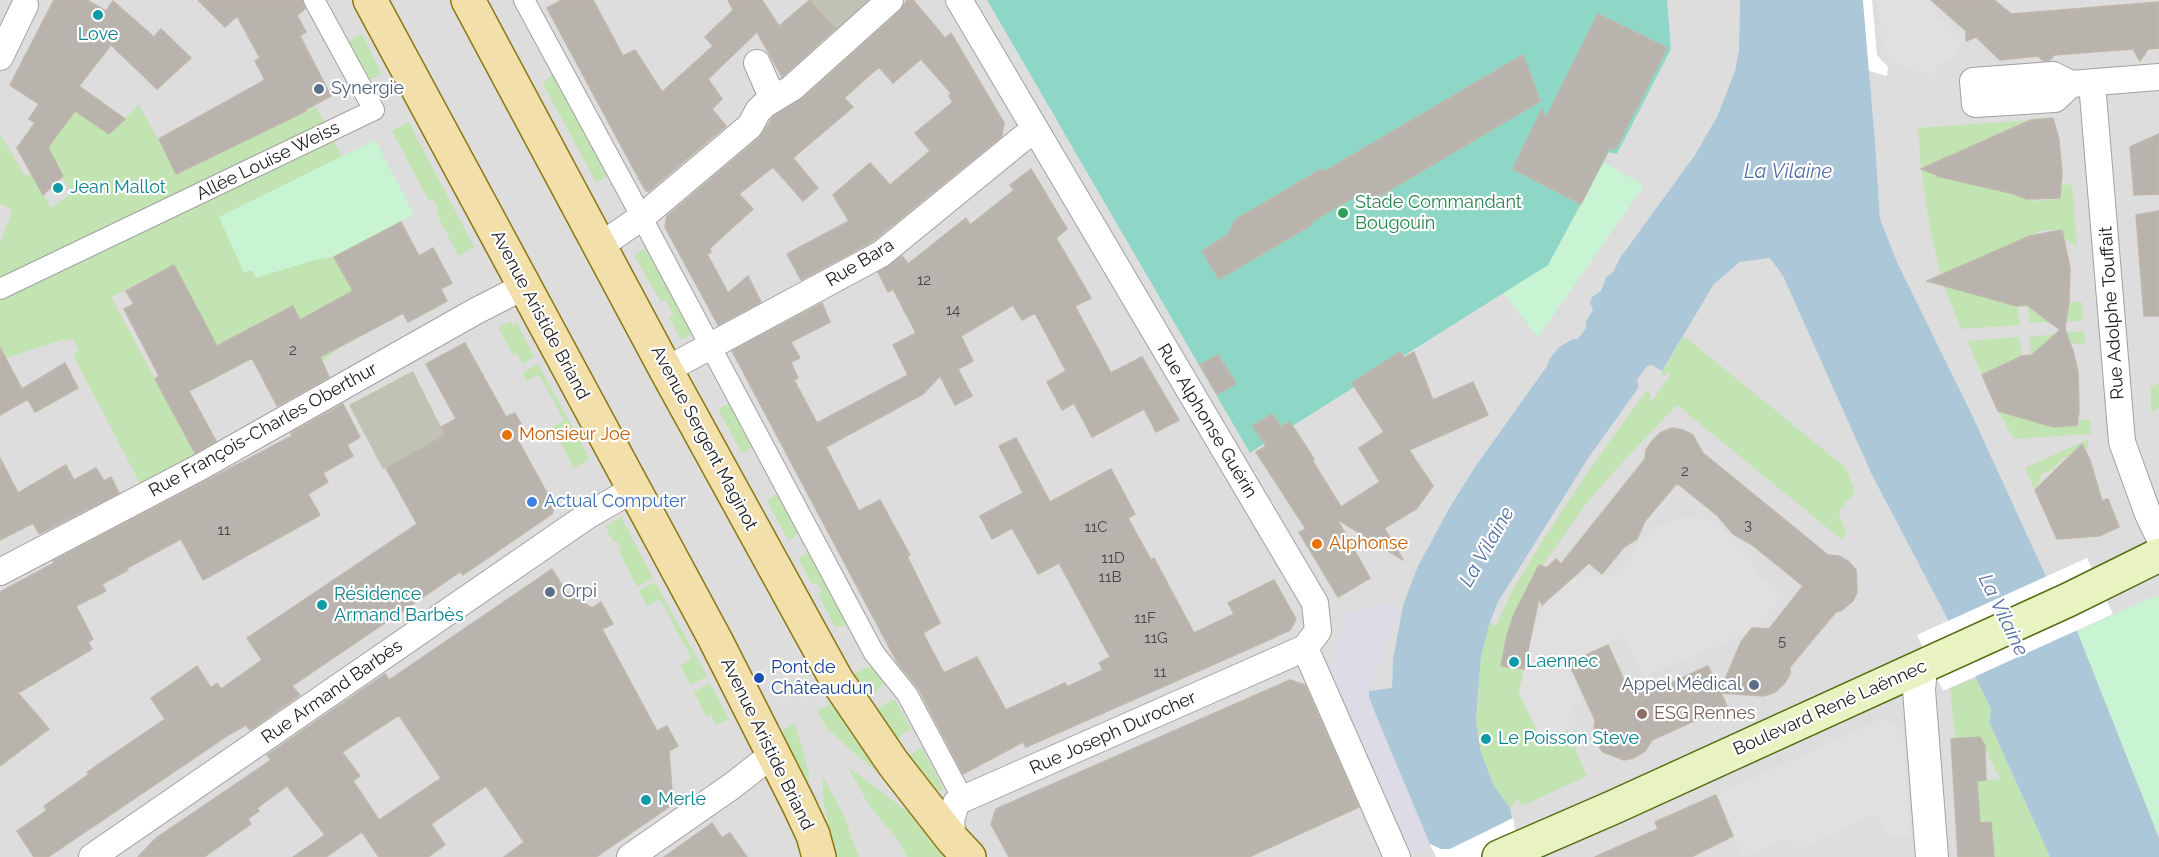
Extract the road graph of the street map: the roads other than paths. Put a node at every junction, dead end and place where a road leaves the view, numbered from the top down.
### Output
1 (314, 0) edge
2 (369, 0) edge
3 (468, 0) edge
4 (524, 0) edge
5 (890, 0) edge
6 (959, 0) edge
7 (25, 5) dead end
8 (0, 57) edge
9 (757, 63) dead end
10 (2159, 77) edge
11 (773, 99) junction
12 (1036, 131) junction
13 (642, 217) junction
14 (600, 246) junction
15 (525, 286) junction
16 (0, 289) edge
17 (711, 345) junction
18 (666, 370) junction
19 (632, 490) junction
20 (2159, 537) edge
21 (2159, 555) edge
22 (0, 572) edge
23 (1305, 648) junction
24 (1921, 667) junction
25 (773, 754) junction
26 (963, 799) junction
27 (961, 848) edge
28 (1509, 853) edge
29 (92, 857) edge
30 (630, 857) edge
31 (819, 857) edge
32 (1397, 857) edge
33 (1932, 857) edge

1 - 16 street, Allée Louise Weiss
2 - 15 main road, Avenue Aristide Briand
3 - 14 main road, Avenue Sergent Maginot
4 - 13 street
5 - 11 street
6 - 12 street, Rue Alphonse Guérin
7 - 8 street
9 - 11 street
10 - 20 street, Rue Adolphe Touffait
11 - 13 street
12 - 17 street, Rue Bara
12 - 23 street, Rue Alphonse Guérin
13 - 14 street
13 - 17 street
14 - 18 main road, Avenue Sergent Maginot
15 - 19 main road, Avenue Aristide Briand
15 - 22 street, Rue François-Charles Oberthur
17 - 18 street, Rue Bara
17 - 26 street
18 - 27 main road, Avenue Sergent Maginot
19 - 25 main road, Avenue Aristide Briand
19 - 29 street, Rue Armand Barbès
21 - 24 main road, Boulevard René Laënnec
23 - 26 street, Rue Joseph Durocher
23 - 32 street
24 - 28 main road, Boulevard René Laënnec
24 - 33 street
25 - 30 street
25 - 31 main road, Avenue Aristide Briand
26 - 27 street

